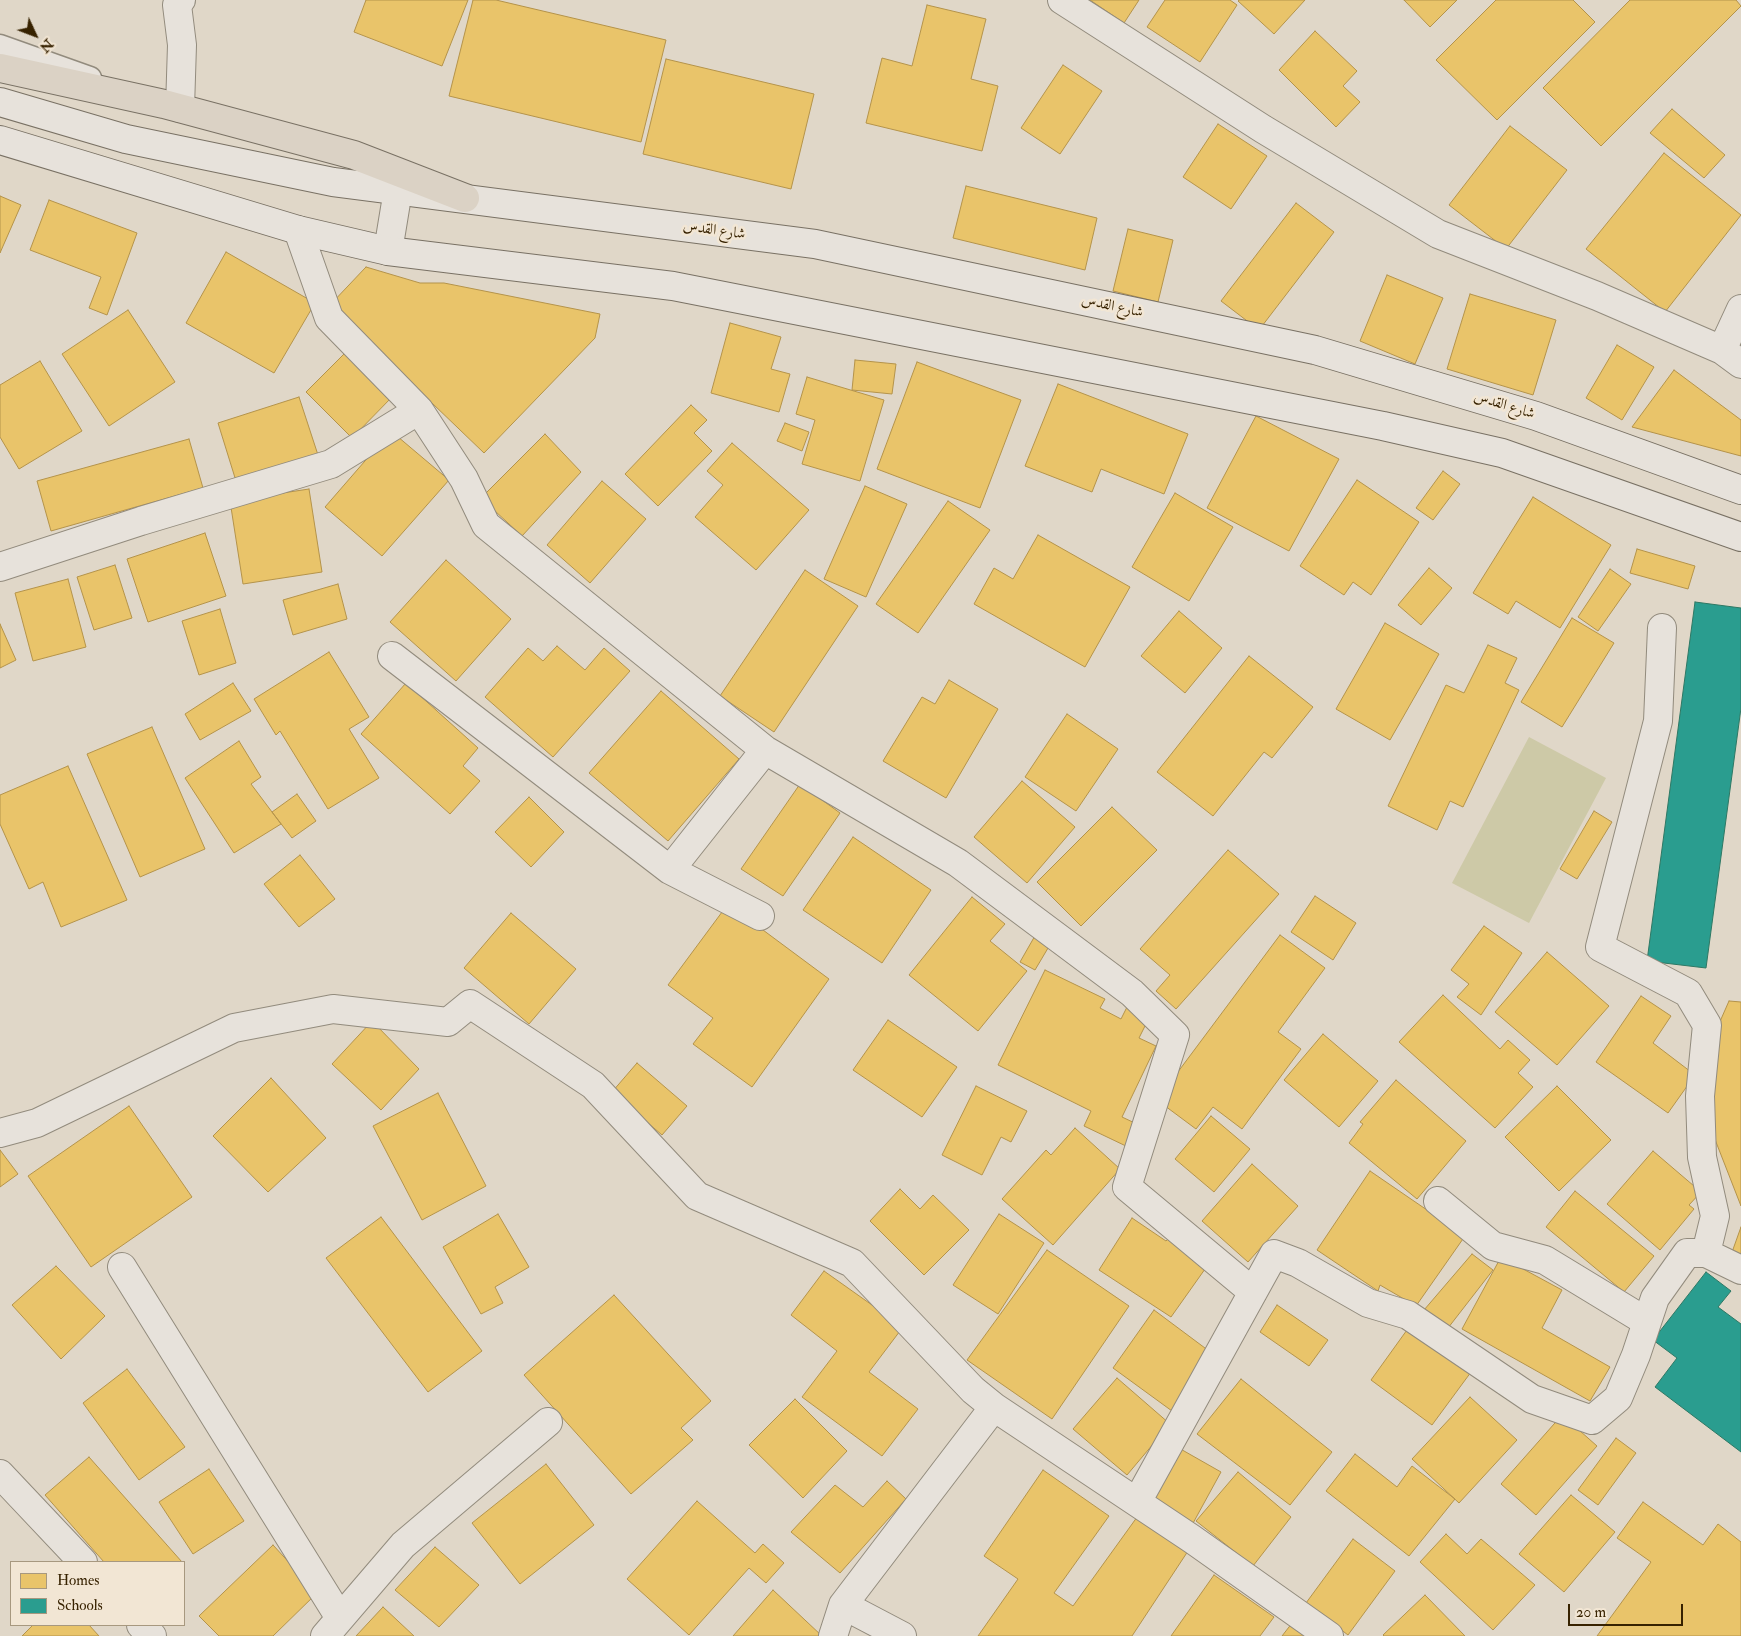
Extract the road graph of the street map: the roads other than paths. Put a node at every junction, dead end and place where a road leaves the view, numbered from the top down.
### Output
1 (181, 0) edge
2 (1062, 0) edge
3 (0, 46) edge
4 (0, 68) edge
5 (0, 102) edge
6 (172, 106) junction
7 (0, 140) edge
8 (398, 190) junction
9 (465, 198) junction
10 (298, 230) junction
11 (388, 251) junction
12 (1741, 309) edge
13 (1731, 357) edge
14 (419, 410) junction
15 (1741, 490) edge
16 (1741, 537) edge
17 (0, 567) edge
18 (1662, 628) dead end
19 (392, 656) dead end
20 (765, 750) junction
21 (670, 870) junction
22 (760, 916) dead end
23 (0, 1133) edge
24 (1438, 1201) dead end
25 (1706, 1253) junction
26 (122, 1267) dead end
27 (1741, 1270) edge
28 (1253, 1292) junction
29 (1647, 1322) junction
30 (994, 1407) junction
31 (548, 1422) dead end
32 (0, 1474) edge
33 (1137, 1502) junction
34 (82, 1561) edge
35 (843, 1605) junction
36 (142, 1626) edge
37 (333, 1627) edge
38 (152, 1636) edge
39 (833, 1636) edge
40 (902, 1636) edge
41 (1329, 1636) edge

1 - 6 street
2 - 13 street
3 - 6 lane
4 - 6 highway
5 - 8 street, شارع القدس
6 - 9 highway
7 - 10 street
8 - 9 street, شارع القدس
8 - 11 street
9 - 15 street, شارع القدس
10 - 11 street
10 - 14 street
11 - 16 street
12 - 13 street
14 - 17 street
14 - 20 street
18 - 25 street
19 - 21 street
20 - 21 street
20 - 28 street
21 - 22 street
23 - 30 street
24 - 29 street
25 - 27 street
25 - 29 street
26 - 37 street
28 - 29 street
28 - 33 street
30 - 33 street
30 - 35 street
31 - 37 street
32 - 34 street
33 - 41 street
35 - 39 street
35 - 40 street
36 - 38 street

